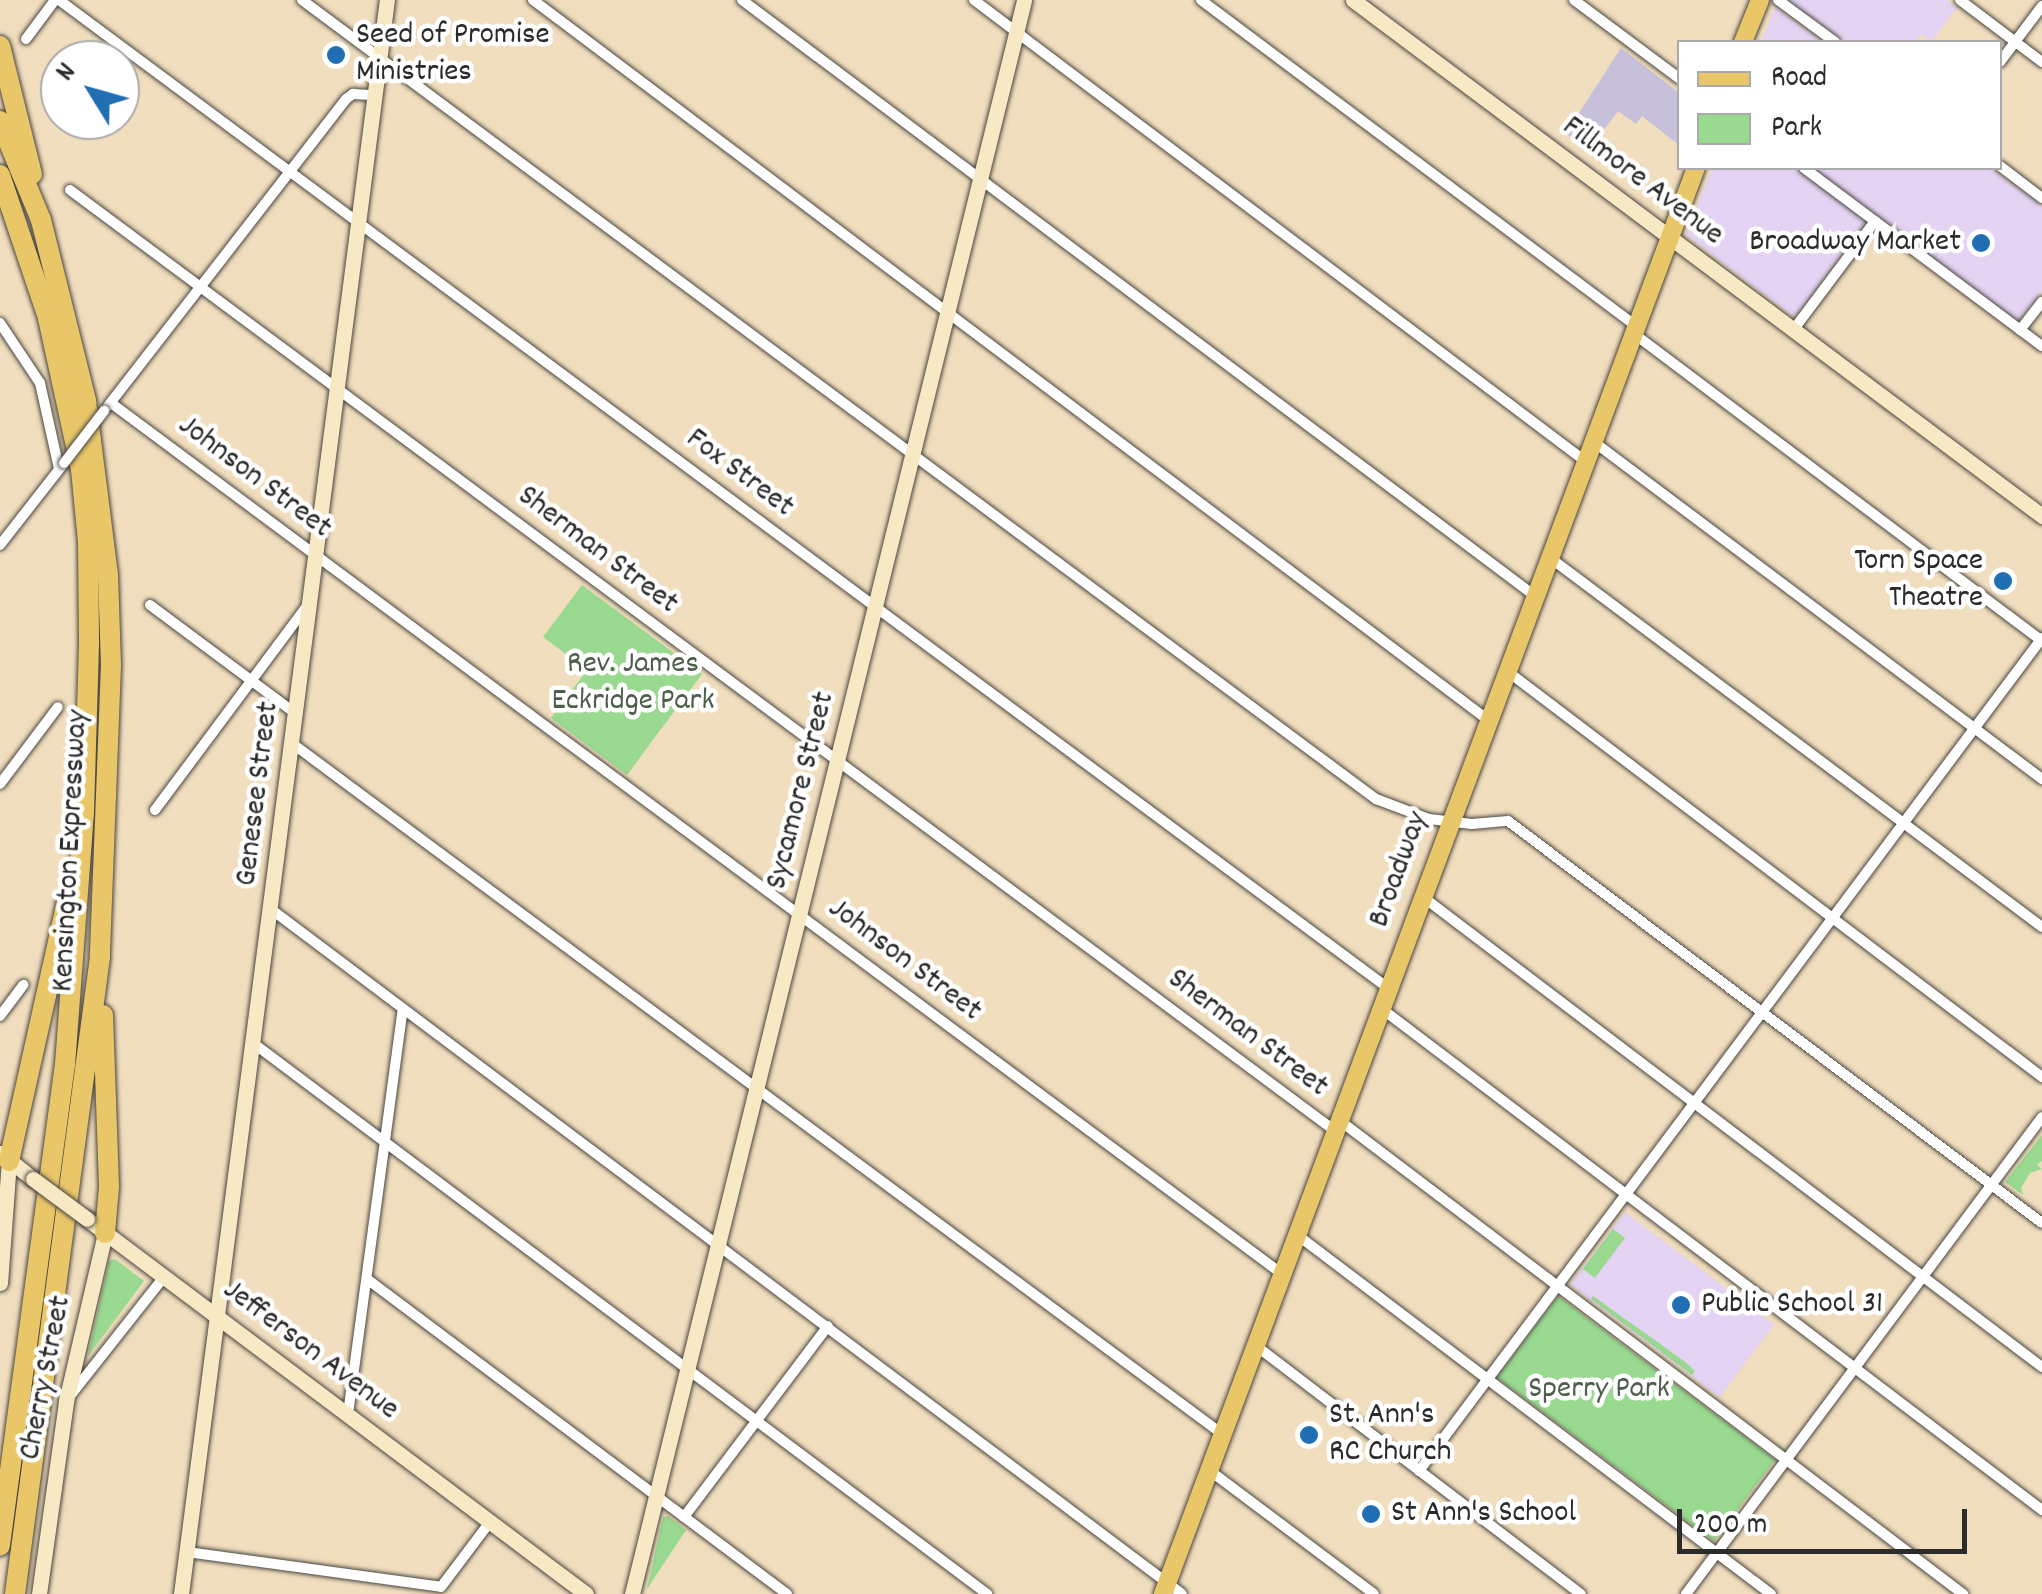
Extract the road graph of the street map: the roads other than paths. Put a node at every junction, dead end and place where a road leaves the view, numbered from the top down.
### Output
1 (57, 0) edge
2 (302, 0) edge
3 (387, 0) edge
4 (533, 0) edge
5 (742, 0) edge
6 (974, 0) edge
7 (1024, 0) edge
8 (1201, 0) edge
9 (1352, 0) edge
10 (1574, 0) edge
11 (1760, 0) edge
12 (1778, 0) edge
13 (1960, 0) edge
14 (2042, 6) edge
15 (1016, 32) junction
16 (26, 39) dead end
17 (1745, 40) edge
18 (1832, 40) edge
19 (2015, 42) junction
20 (0, 46) edge
21 (380, 58) junction
22 (2002, 59) edge
23 (2042, 62) edge
24 (1677, 76) edge
25 (375, 95) junction
26 (0, 121) edge
27 (2002, 168) edge
28 (1695, 170) edge
29 (1807, 170) edge
30 (289, 172) junction
31 (0, 175) edge
32 (980, 177) junction
33 (70, 190) dead end
34 (2042, 198) edge
35 (41, 220) junction
36 (1875, 221) junction
37 (358, 222) junction
38 (1670, 238) junction
39 (200, 287) junction
40 (2042, 302) edge
41 (946, 312) junction
42 (0, 323) edge
43 (1794, 329) junction
44 (1635, 330) junction
45 (2020, 330) junction
46 (2042, 346) edge
47 (337, 389) junction
48 (108, 407) junction
49 (1593, 442) junction
50 (912, 454) junction
51 (1586, 461) junction
52 (62, 466) junction
53 (2042, 516) edge
54 (0, 546) edge
55 (317, 556) junction
56 (1550, 557) junction
57 (1535, 596) junction
58 (311, 601) junction
59 (150, 605) dead end
60 (876, 607) junction
61 (2042, 639) edge
62 (1506, 671) junction
63 (252, 681) junction
64 (58, 707) dead end
65 (297, 715) junction
66 (1488, 720) junction
67 (1974, 728) junction
68 (293, 744) junction
69 (837, 763) junction
70 (2042, 779) edge
71 (0, 784) edge
72 (155, 810) dead end
73 (84, 812) junction
74 (1450, 821) junction
75 (1903, 824) junction
76 (1422, 896) junction
77 (272, 910) junction
78 (800, 915) junction
79 (1834, 916) junction
80 (2042, 927) edge
81 (100, 958) junction
82 (23, 985) dead end
83 (1388, 988) junction
84 (1381, 1008) junction
85 (403, 1009) junction
86 (1763, 1011) junction
87 (0, 1016) edge
88 (253, 1043) junction
89 (2042, 1077) edge
90 (756, 1089) junction
91 (1694, 1103) junction
92 (2042, 1117) edge
93 (1337, 1126) junction
94 (385, 1142) junction
95 (5, 1157) edge
96 (1991, 1185) junction
97 (1626, 1194) junction
98 (2042, 1223) edge
99 (105, 1233) junction
100 (1296, 1234) junction
101 (717, 1244) junction
102 (0, 1270) edge
103 (1282, 1274) junction
104 (1923, 1276) junction
105 (164, 1277) junction
106 (366, 1279) junction
107 (0, 1282) edge
108 (1558, 1286) junction
109 (219, 1318) junction
110 (828, 1326) junction
111 (1255, 1346) junction
112 (2042, 1366) edge
113 (1855, 1368) junction
114 (687, 1369) junction
115 (1488, 1379) junction
116 (66, 1401) junction
117 (348, 1414) junction
118 (756, 1421) junction
119 (1222, 1434) junction
120 (1786, 1460) junction
121 (1209, 1470) junction
122 (1419, 1471) junction
123 (656, 1496) junction
124 (2042, 1510) edge
125 (684, 1517) junction
126 (490, 1522) junction
127 (0, 1546) edge
128 (187, 1552) junction
129 (1716, 1553) junction
130 (1170, 1590) edge
131 (14, 1594) edge
132 (39, 1594) edge
133 (181, 1594) edge
134 (586, 1594) edge
135 (632, 1594) edge
136 (787, 1594) edge
137 (987, 1594) edge
138 (1374, 1594) edge
139 (1581, 1594) edge
140 (1686, 1594) edge
141 (1771, 1594) edge
142 (1963, 1594) edge

1 - 16 street
1 - 30 street, Fox Street
2 - 21 street
3 - 21 street, Genesee Street
4 - 41 street
5 - 32 street
6 - 15 street
7 - 15 street, Sycamore Street
8 - 44 street
9 - 38 street, Fillmore Avenue
10 - 24 street
11 - 17 main road
12 - 18 street
13 - 19 street
14 - 19 street
15 - 32 street, Sycamore Street
15 - 51 street
19 - 22 street
19 - 23 street
20 - 35 highway
21 - 25 street, Genesee Street
21 - 50 street
25 - 30 street
25 - 37 street, Genesee Street
26 - 35 highway, Kensington Expressway
27 - 34 street
28 - 38 main road, Broadway
29 - 36 street
30 - 37 street, Fox Street
30 - 39 street
31 - 73 highway, Kensington Expressway
32 - 41 street, Sycamore Street
32 - 57 street
33 - 39 street, Sherman Street
35 - 81 highway, Kensington Expressway
36 - 43 street
36 - 45 street
37 - 47 street, Genesee Street
37 - 60 street, Fox Street
38 - 43 street, Fillmore Avenue
38 - 44 main road, Broadway
39 - 47 street, Sherman Street
39 - 48 street
40 - 45 street
41 - 50 street, Sycamore Street
41 - 66 street
42 - 52 street
43 - 53 street, Fillmore Avenue
44 - 49 main road, Broadway
44 - 61 street
45 - 46 street
47 - 55 street, Genesee Street
47 - 69 street, Sherman Street
48 - 52 street, bridge
48 - 55 street, Johnson Street
49 - 51 main road, Broadway
49 - 67 street
50 - 60 street, Sycamore Street
50 - 74 street
51 - 56 main road, Broadway
52 - 54 street
55 - 58 street, Genesee Street
55 - 78 street, Johnson Street
56 - 57 main road, Broadway
56 - 75 street
57 - 62 main road, Broadway
58 - 63 street
58 - 65 street, Genesee Street
59 - 63 street
60 - 69 street, Sycamore Street
60 - 83 street, Fox Street
61 - 67 street
62 - 66 main road, Broadway
62 - 79 street
63 - 65 street
63 - 72 street
64 - 71 street
65 - 68 street, Genesee Street
66 - 74 main road, Broadway
67 - 70 street
67 - 75 street
68 - 77 street, Genesee Street
68 - 90 street
69 - 78 street, Sycamore Street
69 - 93 street, Sherman Street
73 - 95 highway
73 - 127 highway, Kensington Expressway
74 - 76 main road, Broadway
74 - 86 street
75 - 79 street
75 - 80 street
76 - 83 main road, Broadway
76 - 91 street
77 - 85 street
77 - 88 street, Genesee Street
78 - 90 street, Sycamore Street
78 - 103 street, Johnson Street
79 - 86 street
79 - 89 street
81 - 99 highway
81 - 131 highway, Kensington Expressway
82 - 87 street
83 - 84 main road, Broadway
84 - 93 main road, Broadway
84 - 97 street
85 - 94 street
85 - 101 street
86 - 91 street
86 - 96 street
88 - 94 street
88 - 109 street, Genesee Street
90 - 101 street, Sycamore Street
90 - 119 street
91 - 97 street
91 - 104 street
92 - 96 street
93 - 100 main road, Broadway
93 - 108 street, Sherman Street
94 - 106 street
94 - 114 street
95 - 99 street, Jefferson Avenue, bridge
95 - 102 street
96 - 98 street
96 - 104 street
97 - 108 street
97 - 113 street
99 - 105 street, Jefferson Avenue
99 - 116 street, Cherry Street
100 - 103 main road, Broadway
100 - 115 street
101 - 110 street
101 - 114 street, Sycamore Street
102 - 107 street
103 - 111 main road, Broadway
104 - 112 street
104 - 113 street
105 - 109 street, Jefferson Avenue
105 - 116 street
106 - 117 street
106 - 123 street
108 - 115 street
108 - 120 street, Sherman Street
109 - 117 street, Jefferson Avenue
109 - 128 street, Genesee Street
110 - 118 street
110 - 130 street
111 - 119 main road, Broadway
111 - 122 street
113 - 120 street
113 - 124 street
114 - 118 street
114 - 123 street, Sycamore Street
115 - 122 street
115 - 129 street
116 - 132 street, Cherry Street
117 - 126 street, Jefferson Avenue
118 - 125 street
118 - 137 street
119 - 121 main road, Broadway
120 - 129 street
120 - 142 street, Sherman Street
121 - 130 main road, Broadway
121 - 138 street
122 - 139 street
123 - 125 street
123 - 135 street, Sycamore Street
125 - 136 street
126 - 128 street
126 - 134 street, Jefferson Avenue
128 - 133 street, Genesee Street
129 - 140 street
129 - 141 street

